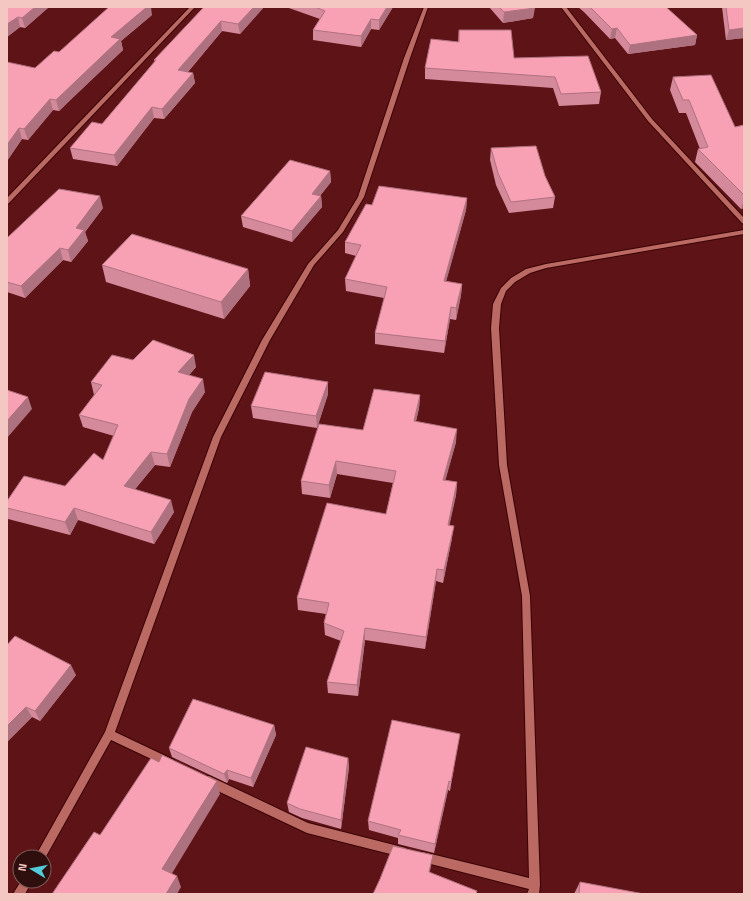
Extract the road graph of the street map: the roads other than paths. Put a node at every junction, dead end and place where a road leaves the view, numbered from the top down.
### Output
1 (193, 7) edge
2 (426, 7) edge
3 (563, 7) edge
4 (7, 202) edge
5 (744, 222) edge
6 (744, 232) edge
7 (109, 734) junction
8 (180, 768) edge
9 (201, 778) edge
10 (44, 849) edge
11 (534, 889) edge

1 - 4 street
2 - 7 street
3 - 5 street
6 - 11 street
7 - 8 street
7 - 10 street
9 - 11 street

